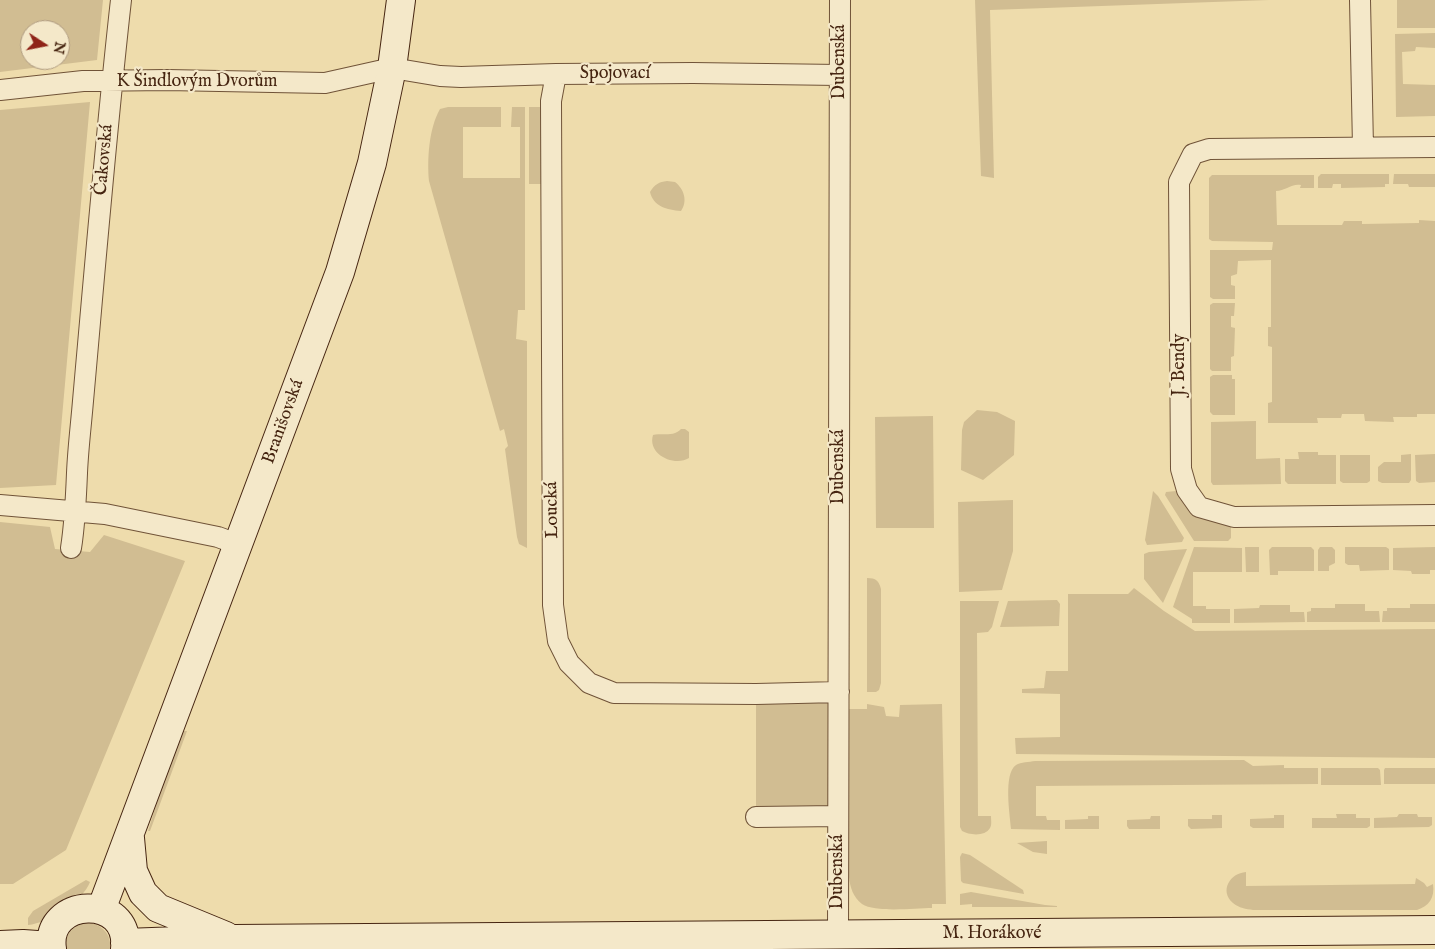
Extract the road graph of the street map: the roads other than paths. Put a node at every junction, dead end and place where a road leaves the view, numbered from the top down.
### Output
1 (122, 0) edge
2 (401, 0) edge
3 (840, 0) edge
4 (1360, 0) edge
5 (392, 68) junction
6 (556, 74) junction
7 (840, 75) junction
8 (112, 81) junction
9 (0, 90) edge
10 (1363, 147) junction
11 (1435, 147) edge
12 (0, 505) edge
13 (74, 511) junction
14 (1435, 515) edge
15 (237, 544) junction
16 (71, 548) dead end
17 (839, 692) junction
18 (838, 816) junction
19 (756, 817) dead end
20 (130, 832) junction
21 (101, 910) junction
22 (1435, 930) edge
23 (838, 935) junction
24 (549, 943) edge
25 (226, 944) edge
26 (0, 945) edge
27 (125, 946) edge
28 (52, 947) edge

1 - 8 street, Čakovská
2 - 5 street, Branišovská
3 - 7 street, Dubenská
4 - 10 street
5 - 6 street, Spojovací
5 - 8 street, K Šindlovým Dvorům
5 - 15 street, Branišovská
6 - 7 street, Spojovací
6 - 17 street, Loucká
7 - 17 street, Dubenská
8 - 9 street, K Šindlovým Dvorům
8 - 13 street, Čakovská
10 - 11 street, J. Bendy
10 - 14 street, J. Bendy
12 - 13 street
13 - 15 street
13 - 16 street, Čakovská
15 - 20 street, Branišovská
17 - 18 street, Dubenská
18 - 19 street
18 - 23 street, Dubenská
20 - 21 street, Branišovská
20 - 25 street, Branišovská
21 - 27 street
21 - 28 street
22 - 23 street, M. Horákové
23 - 24 street, M. Horákové
24 - 25 street, M. Horákové
25 - 27 street, M. Horákové
26 - 28 street

